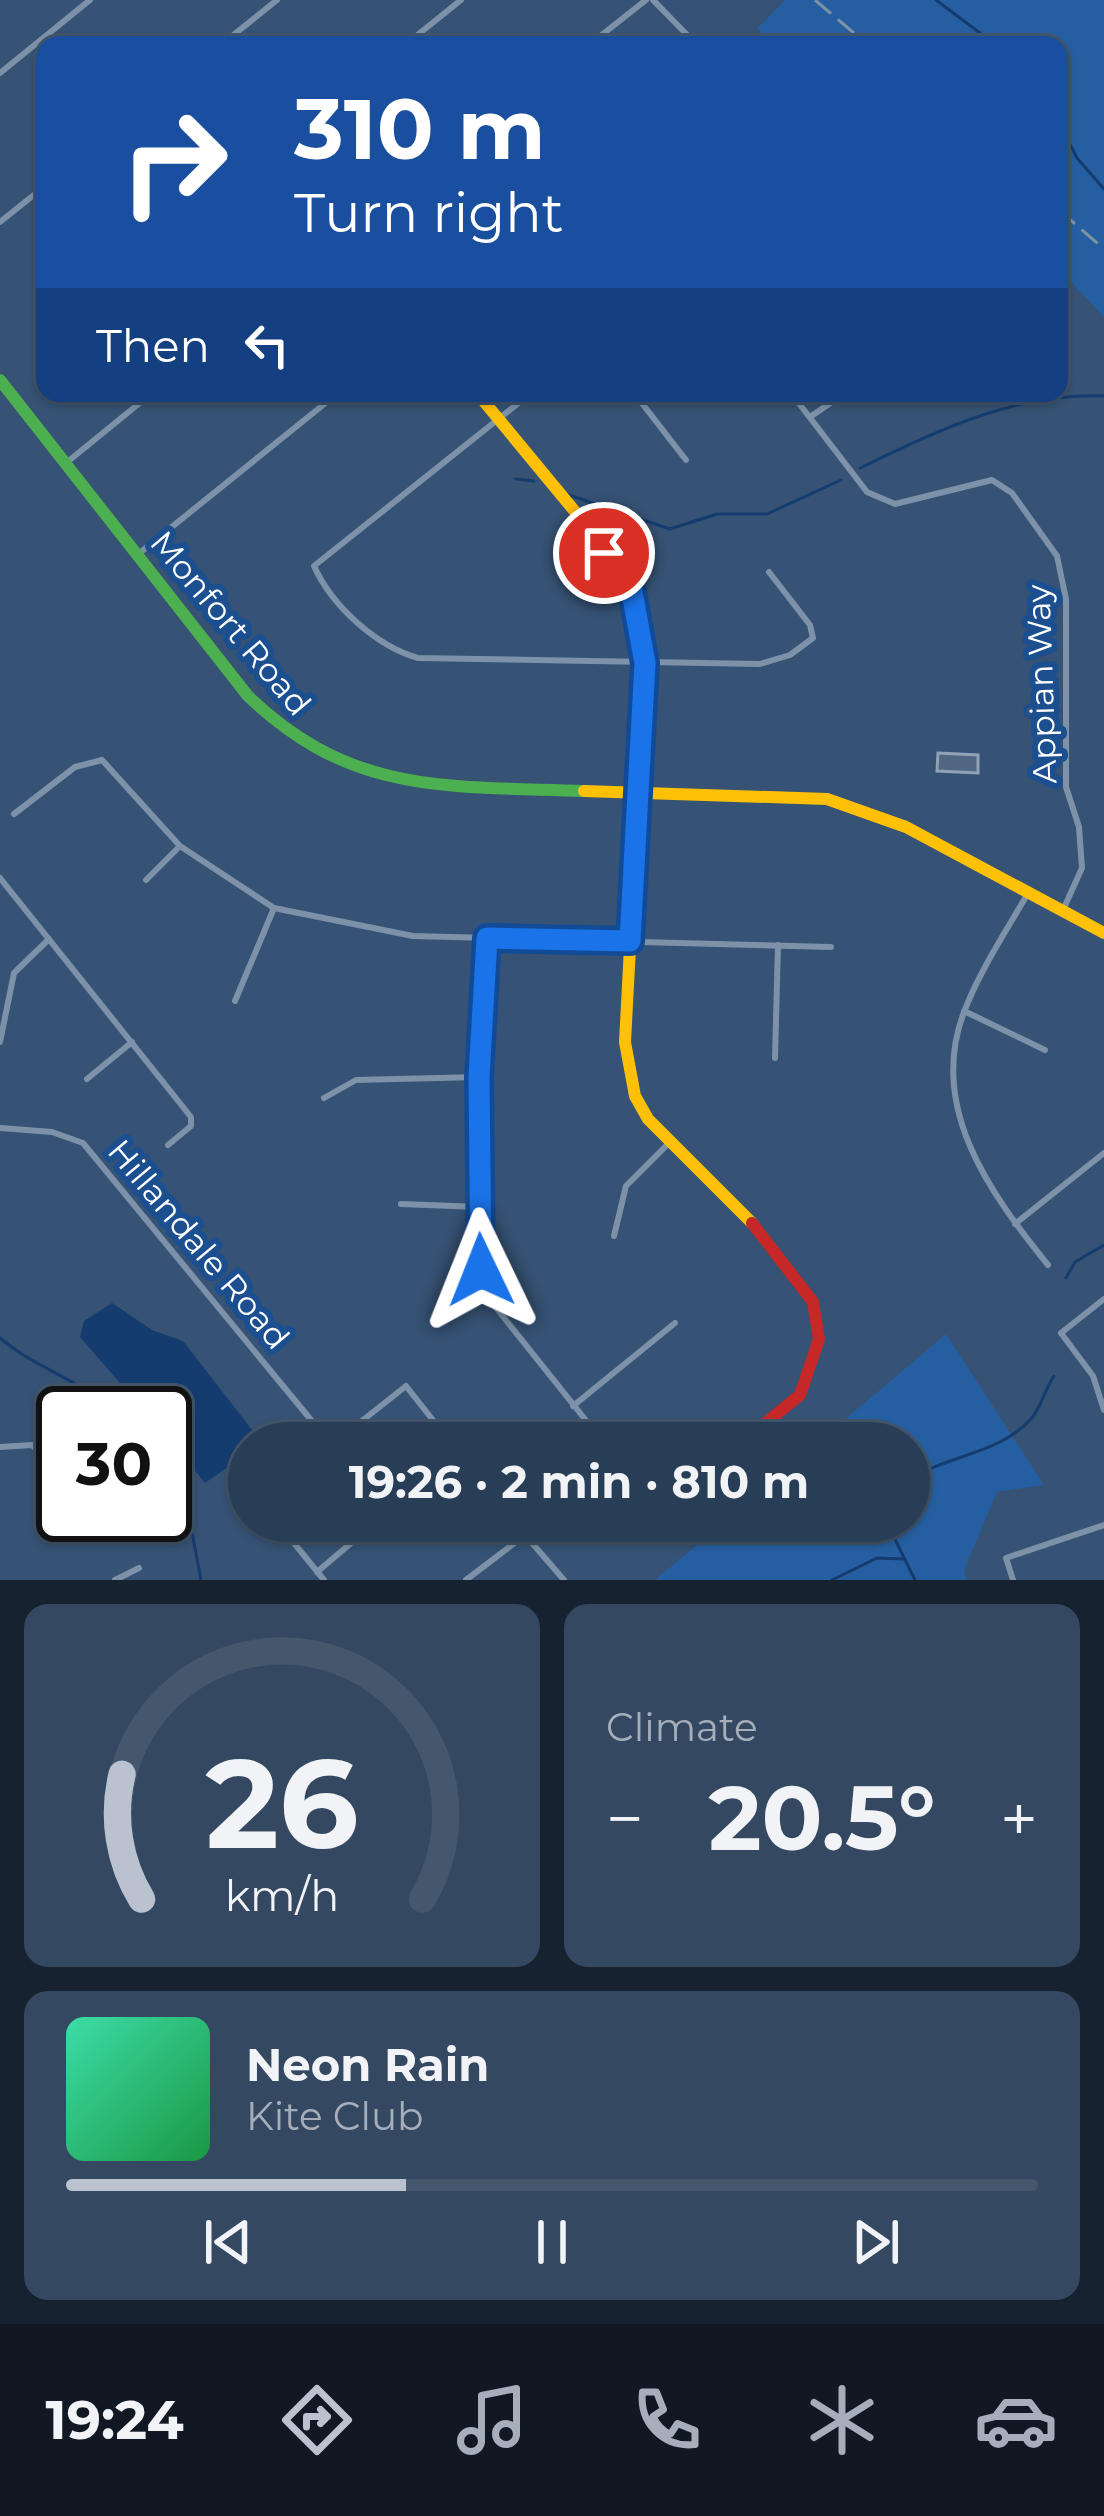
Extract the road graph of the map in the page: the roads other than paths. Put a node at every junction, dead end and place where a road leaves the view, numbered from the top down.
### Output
1 (90, 0) edge
2 (277, 0) edge
3 (461, 0) edge
4 (650, 0) edge
5 (46, 36) edge
6 (232, 36) edge
7 (416, 36) edge
8 (602, 36) edge
9 (688, 36) edge
10 (36, 44) edge
11 (0, 73) edge
12 (36, 193) edge
13 (0, 222) edge
14 (0, 380) edge
15 (141, 402) edge
16 (327, 402) edge
17 (484, 402) edge
18 (520, 402) edge
19 (641, 402) edge
20 (798, 402) edge
21 (832, 402) edge
22 (811, 417) junction
23 (498, 419) junction
24 (686, 460) dead end
25 (66, 463) junction
26 (137, 555) junction
27 (769, 572) dead end
28 (645, 663) junction
29 (635, 792) junction
30 (14, 814) dead end
31 (180, 845) junction
32 (0, 878) edge
33 (146, 880) dead end
34 (1028, 893) junction
35 (274, 908) junction
36 (1061, 913) junction
37 (1104, 933) edge
38 (487, 938) junction
39 (49, 939) junction
40 (630, 941) junction
41 (778, 946) junction
42 (831, 947) dead end
43 (236, 1001) dead end
44 (964, 1011) junction
45 (0, 1042) edge
46 (132, 1042) junction
47 (1046, 1050) dead end
48 (775, 1058) dead end
49 (479, 1077) junction
50 (87, 1079) dead end
51 (324, 1098) dead end
52 (0, 1128) edge
53 (668, 1144) junction
54 (168, 1145) dead end
55 (1104, 1153) edge
56 (401, 1204) dead end
57 (479, 1207) junction
58 (1015, 1224) junction
59 (614, 1236) dead end
60 (1048, 1265) dead end
61 (1104, 1299) edge
62 (674, 1323) dead end
63 (1102, 1395) edge
64 (573, 1406) junction
65 (1104, 1410) edge
66 (315, 1422) edge
67 (359, 1422) edge
68 (434, 1422) edge
69 (586, 1422) edge
70 (767, 1422) edge
71 (0, 1447) edge
72 (36, 1449) edge
73 (1104, 1526) edge
74 (293, 1542) edge
75 (352, 1542) edge
76 (516, 1542) edge
77 (531, 1542) edge
78 (139, 1568) dead end
79 (317, 1571) junction
80 (115, 1580) edge
81 (324, 1580) edge
82 (466, 1580) edge
83 (564, 1580) edge
84 (1013, 1580) edge

1 - 5 street
2 - 6 street
3 - 7 street
4 - 8 street
4 - 9 street
10 - 11 street
12 - 13 street
14 - 25 street, Monfort Road
15 - 25 street
16 - 26 street
17 - 23 street
18 - 23 street
19 - 24 street
20 - 22 street, Appian Way
21 - 22 street
22 - 36 street, Appian Way
23 - 28 street
23 - 28 street
25 - 26 street, Monfort Road
26 - 29 street, Monfort Road
27 - 28 street
28 - 29 street
29 - 34 street, Monfort Road
29 - 40 street
30 - 31 street
31 - 33 street
31 - 35 street
32 - 39 street
34 - 36 street, Monfort Road
34 - 44 street
35 - 38 street
35 - 43 street
36 - 37 street, Monfort Road
38 - 40 street
38 - 49 street
39 - 45 street
39 - 46 street
40 - 41 street
40 - 53 street
41 - 42 street
41 - 48 street
44 - 47 street
44 - 58 street
46 - 50 street
46 - 54 street
49 - 51 street
49 - 57 street
52 - 66 street, Hillandale Road
53 - 59 street
53 - 70 street
55 - 58 street
56 - 57 street
57 - 64 street
58 - 60 street
61 - 63 street
62 - 64 street
63 - 65 street
64 - 69 street
67 - 68 street
71 - 72 street
73 - 84 street
74 - 79 street
75 - 79 street
76 - 82 street
77 - 83 street
78 - 80 street
79 - 81 street

